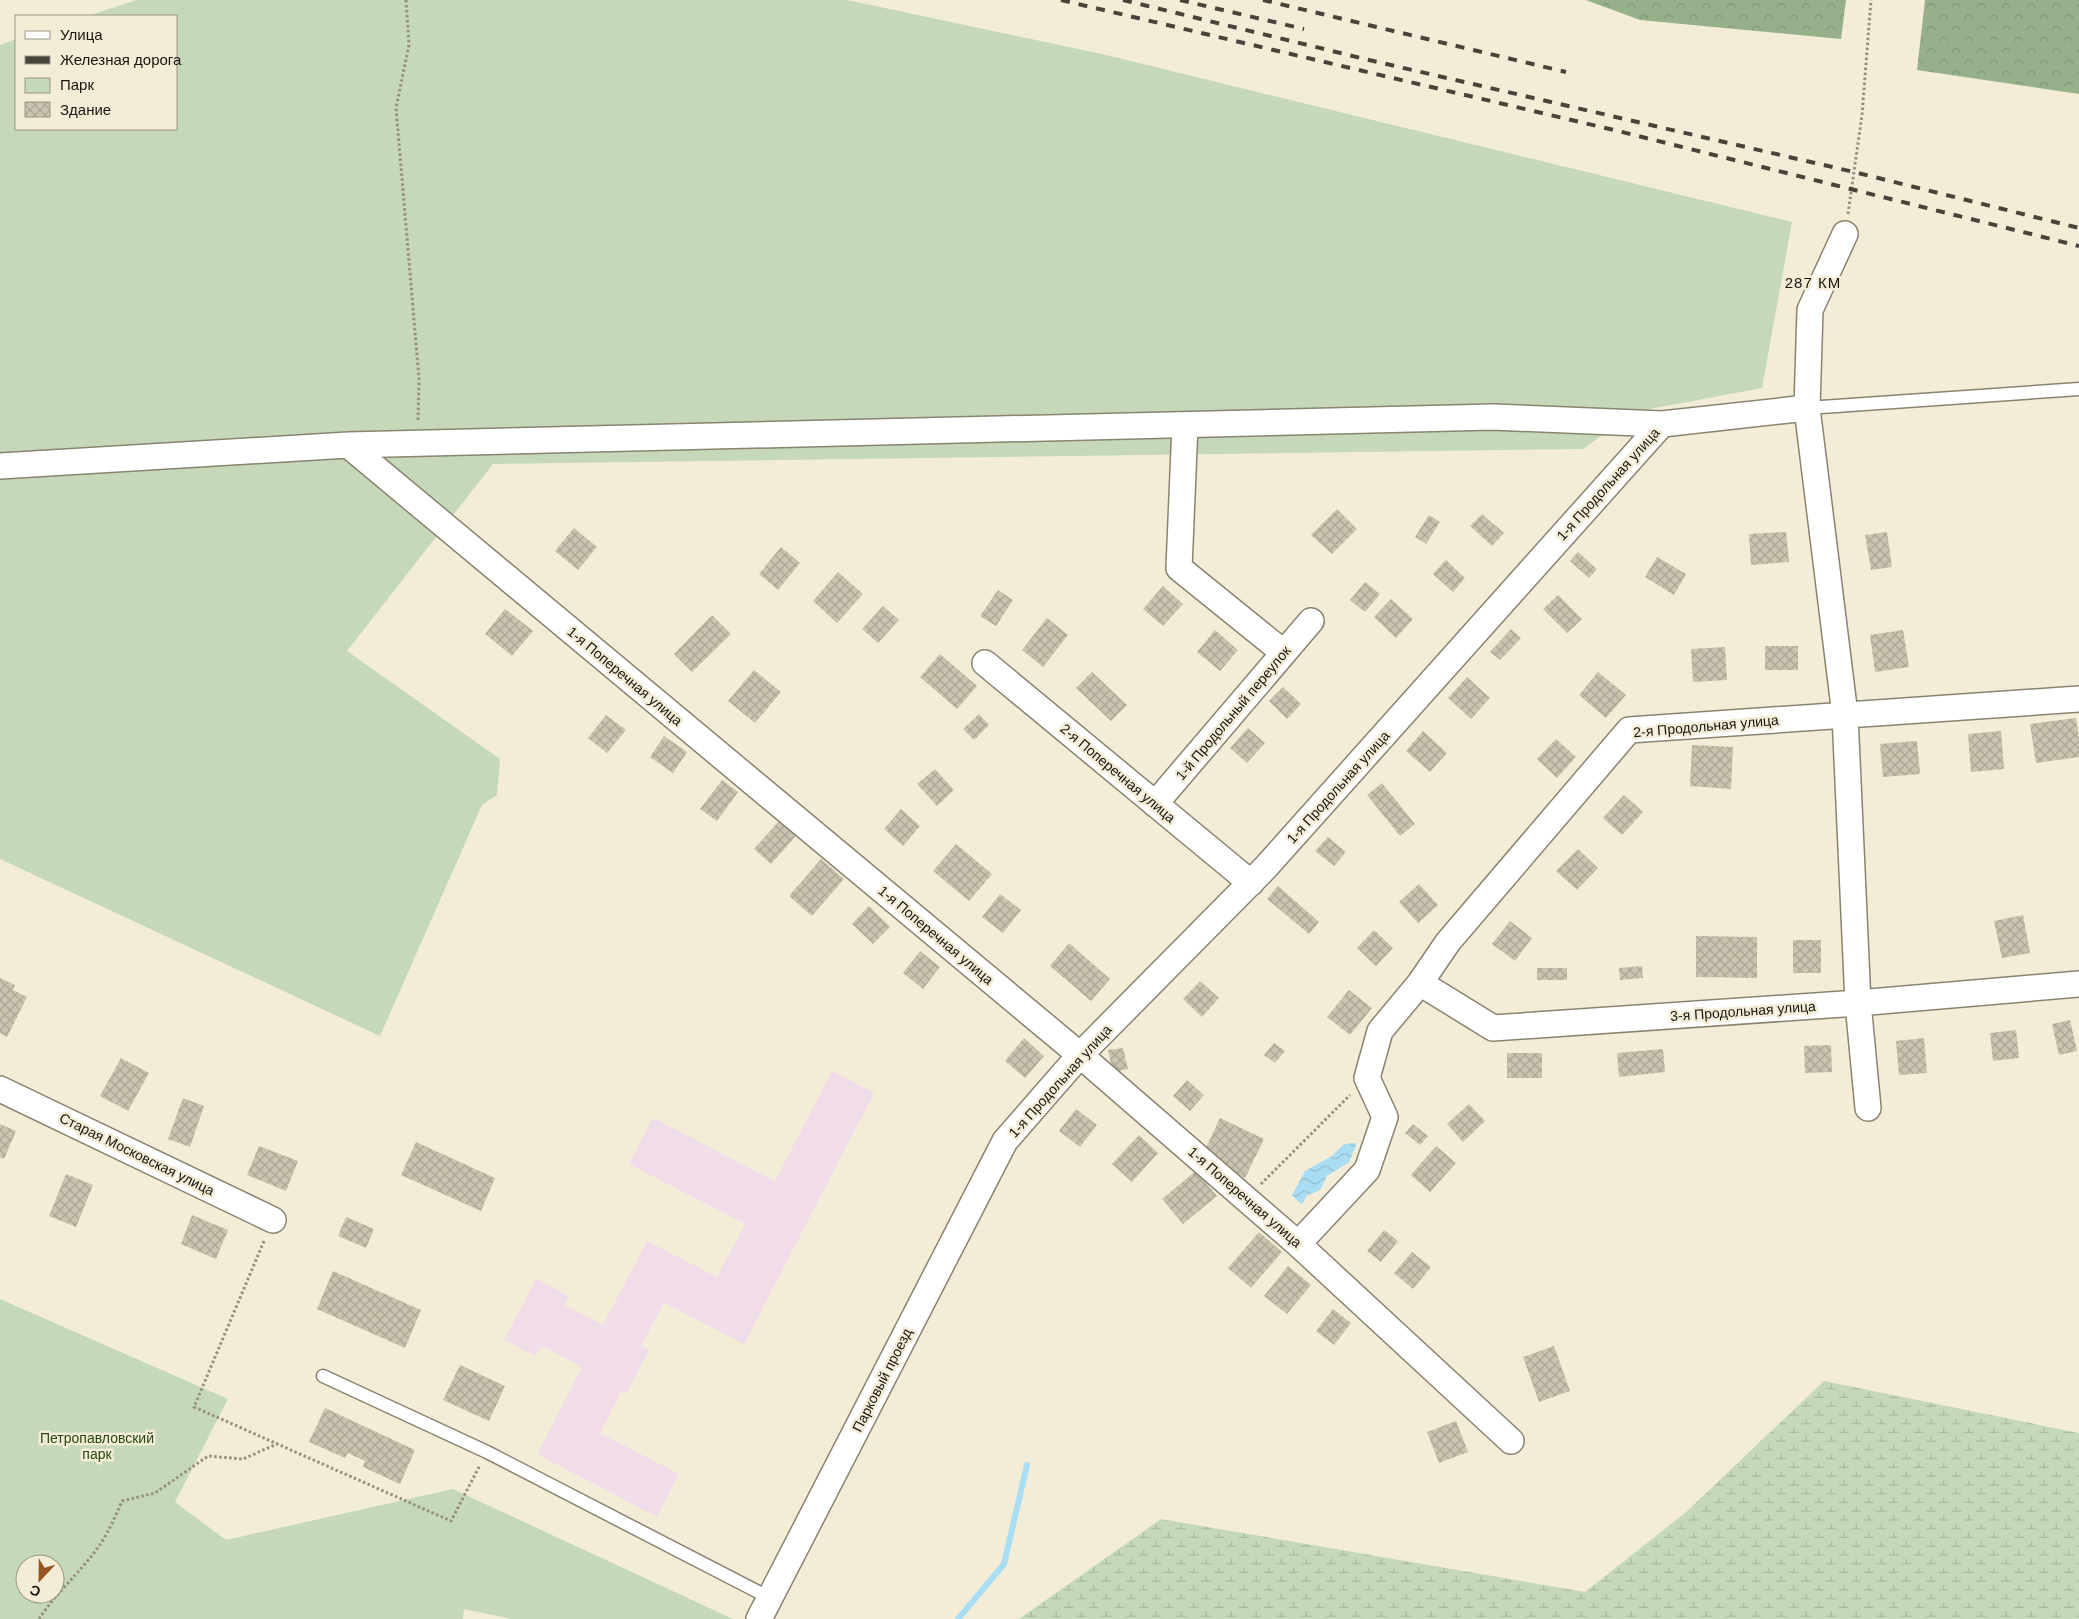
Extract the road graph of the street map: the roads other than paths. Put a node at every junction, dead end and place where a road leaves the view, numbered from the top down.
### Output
1 (1845, 234) road end
2 (2079, 389) edge
3 (1807, 408) junction
4 (1662, 424) junction
5 (1185, 425) junction
6 (348, 445) junction
7 (0, 466) edge
8 (1311, 622) dead end
9 (1284, 654) junction
10 (985, 663) dead end
11 (2079, 699) edge
12 (1845, 715) junction
13 (1155, 804) junction
14 (1251, 883) junction
15 (1420, 983) junction
16 (2079, 984) edge
17 (1858, 1002) junction
18 (1080, 1055) junction
19 (0, 1088) edge
20 (1868, 1108) dead end
21 (1005, 1141) joint
22 (273, 1220) road end
23 (1298, 1244) junction
24 (323, 1376) dead end
25 (1511, 1441) dead end
26 (765, 1609) edge

1 - 3 street
2 - 3 lane
3 - 4 street
3 - 12 street
4 - 5 street
4 - 14 street, 1-я Продольная улица
5 - 6 street
5 - 9 street
6 - 7 street
6 - 18 street, 1-я Поперечная улица
8 - 9 street, 1-й Продольный переулок
9 - 13 street, 1-й Продольный переулок
10 - 13 street, 2-я Поперечная улица
11 - 12 street, 2-я Продольная улица
12 - 15 street, 2-я Продольная улица
12 - 17 street
13 - 14 street, 2-я Поперечная улица
14 - 18 street, 1-я Продольная улица
15 - 17 street, 3-я Продольная улица
15 - 23 street, 2-я Продольная улица
16 - 17 street, 3-я Продольная улица
17 - 20 street
18 - 21 street, 1-я Продольная улица
18 - 23 street, 1-я Поперечная улица
19 - 22 street, Старая Московская улица
21 - 26 street, Парковый проезд
23 - 25 street, 1-я Поперечная улица
24 - 26 lane

